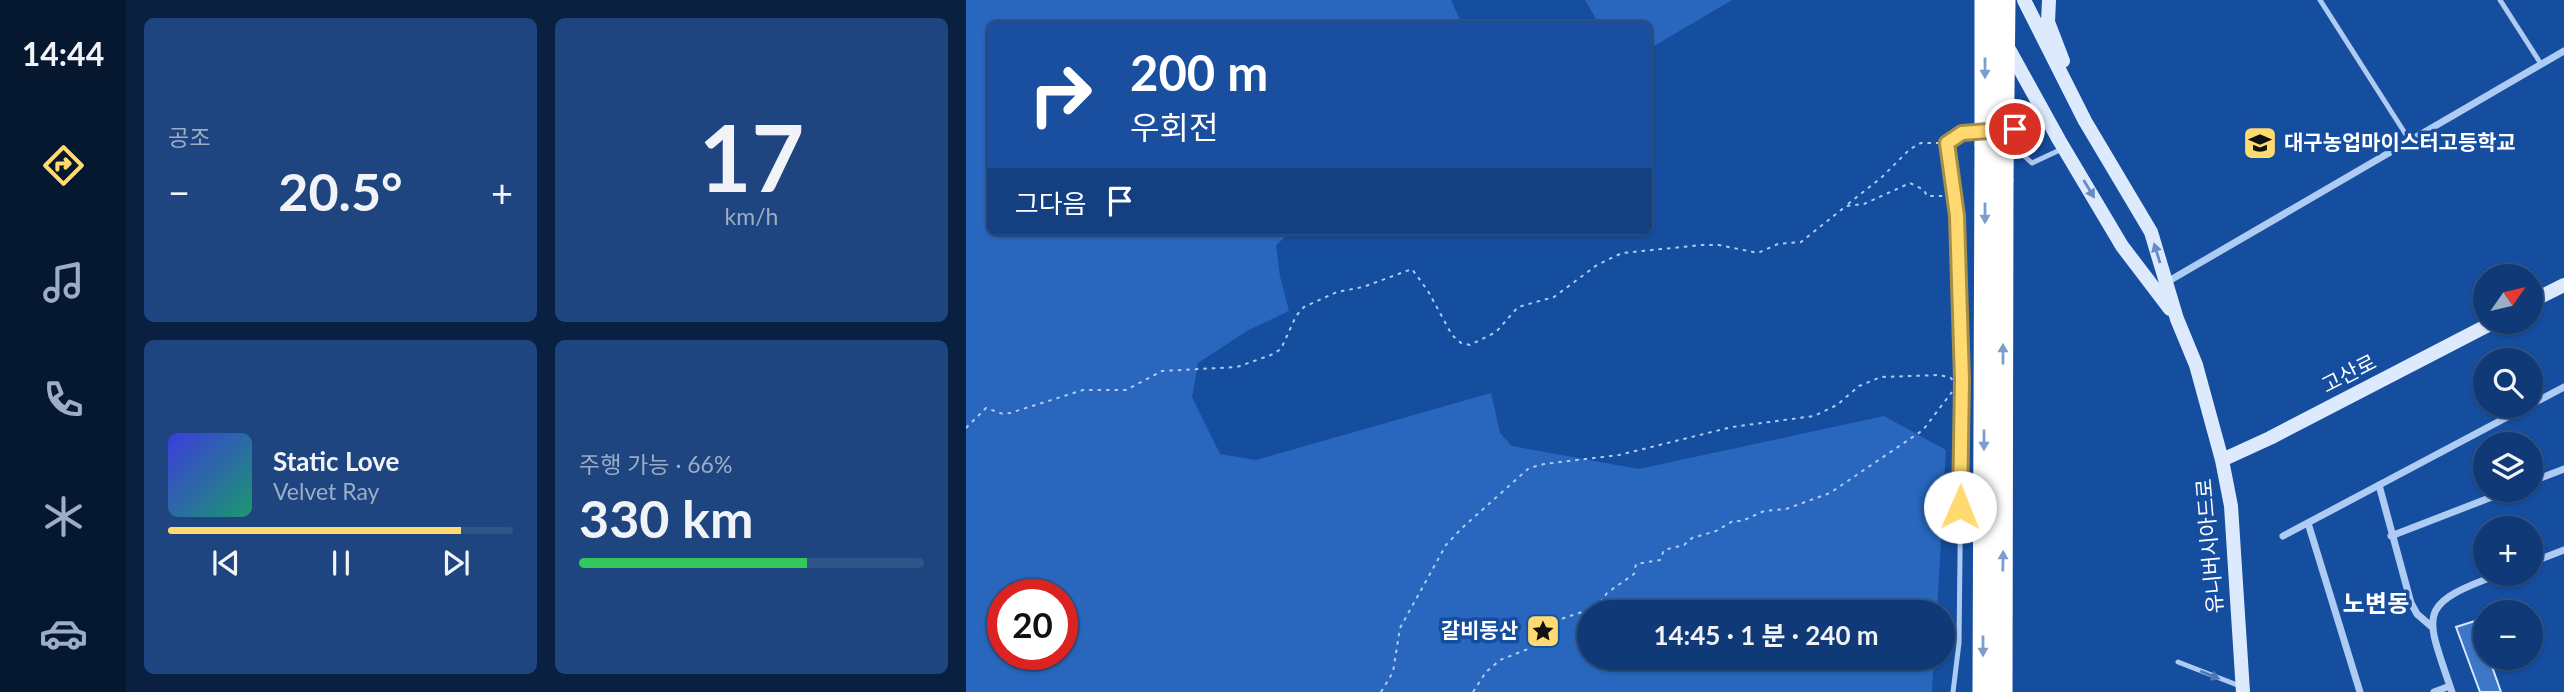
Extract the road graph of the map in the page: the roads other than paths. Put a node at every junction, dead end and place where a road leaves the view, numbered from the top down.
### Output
1 (1986, 0) edge
2 (2006, 0) edge
3 (2024, 0) edge
4 (2049, 0) edge
5 (2320, 0) edge
6 (2500, 0) edge
7 (2564, 51) edge
8 (2541, 64) junction
9 (2085, 121) junction
10 (2001, 130) dead end
11 (1987, 138) junction
12 (2410, 141) junction
13 (2064, 148) junction
14 (2166, 282) junction
15 (2564, 285) edge
16 (2543, 296) edge
17 (2177, 318) junction
18 (2473, 333) edge
19 (2564, 387) edge
20 (2543, 398) edge
21 (2505, 418) edge
22 (2222, 460) junction
23 (2564, 469) edge
24 (2543, 477) edge
25 (2379, 485) junction
26 (2479, 502) edge
27 (1994, 521) junction
28 (2308, 523) junction
29 (2283, 536) dead end
30 (2391, 536) junction
31 (2564, 550) edge
32 (2543, 558) edge
33 (2473, 585) edge
34 (1993, 601) junction
35 (2432, 627) junction
36 (2178, 662) dead end
37 (2451, 689) edge
38 (2243, 690) edge
39 (1953, 692) edge
40 (1983, 692) edge
41 (2002, 692) edge
42 (2360, 692) edge
43 (2434, 692) edge

1 -> 11 highway, bridge
1 - 13 main road, 유니버시아드로
27 -> 2 highway, bridge
3 - 9 main road, 유니버시아드로
4 - 9 main road
5 - 12 lane
6 - 8 lane
7 - 8 street
8 - 12 street
14 -> 9 main road, 유니버시아드로
10 - 13 lane
11 -> 27 highway
11 - 39 lane
12 - 14 street
13 -> 17 main road, 유니버시아드로
14 - 17 main road, 유니버시아드로
15 - 16 main road
17 - 22 main road, 유니버시아드로
18 - 22 main road, 고산로
19 - 20 street
21 - 25 street
22 - 38 main road, 유니버시아드로
23 - 24 street
25 - 28 street
25 - 30 street
26 - 30 street
27 - 34 highway
28 - 29 street
28 - 42 street
30 - 35 street
31 - 32 street
33 - 35 street
34 -> 40 highway
34 - 41 highway
35 - 37 street
36 -> 38 lane
37 - 43 street

